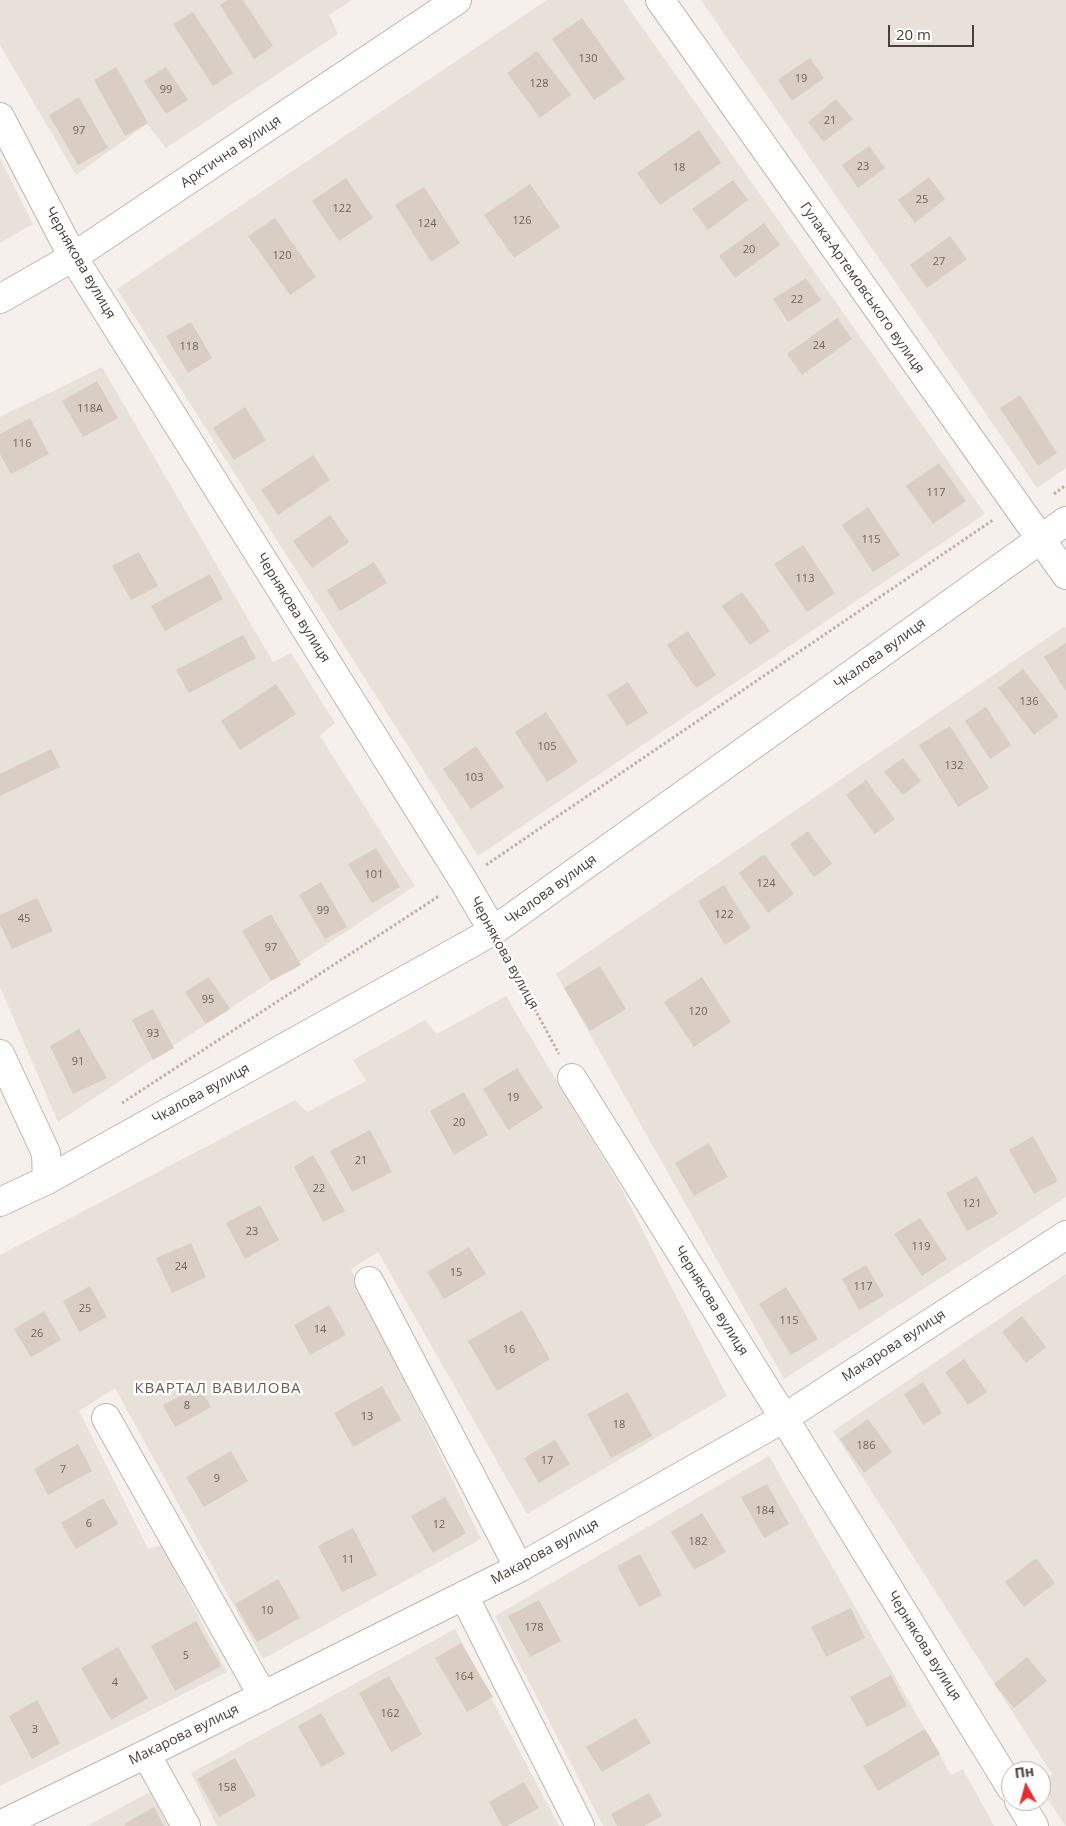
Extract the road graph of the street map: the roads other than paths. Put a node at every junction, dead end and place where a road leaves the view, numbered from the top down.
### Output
1 (457, 0) edge
2 (660, 0) edge
3 (0, 117) edge
4 (73, 257) junction
5 (0, 299) edge
6 (1066, 521) edge
7 (1040, 539) junction
8 (1066, 575) edge
9 (493, 931) junction
10 (0, 1054) edge
11 (572, 1078) road end
12 (47, 1180) junction
13 (0, 1202) edge
14 (1066, 1235) edge
15 (369, 1281) dead end
16 (106, 1418) dead end
17 (784, 1418) junction
18 (519, 1568) junction
19 (464, 1596) junction
20 (263, 1696) junction
21 (146, 1754) junction
22 (1001, 1772) edge
23 (1025, 1811) edge
24 (0, 1824) edge
25 (186, 1826) edge
26 (580, 1826) edge
27 (1034, 1826) edge

1 - 4 street, Арктична вулиця
2 - 7 street, Гулака-Артемовського вулиця
3 - 4 street, Чернякова вулиця
4 - 5 street, Арктична вулиця
4 - 9 street, Чернякова вулиця
6 - 7 street, Чкалова вулиця
7 - 8 street, Гулака-Артемовського вулиця
7 - 9 street, Чкалова вулиця
9 - 12 street, Чкалова вулиця
10 - 12 street
11 - 17 street, Чернякова вулиця
12 - 13 street, Чкалова вулиця
14 - 17 street, Макарова вулиця
15 - 18 street
16 - 20 street
17 - 18 street, Макарова вулиця
17 - 22 street, Чернякова вулиця
18 - 19 street, Макарова вулиця
19 - 20 street, Макарова вулиця
19 - 26 street
20 - 21 street, Макарова вулиця
21 - 24 street, Макарова вулиця
21 - 25 street
23 - 27 street

